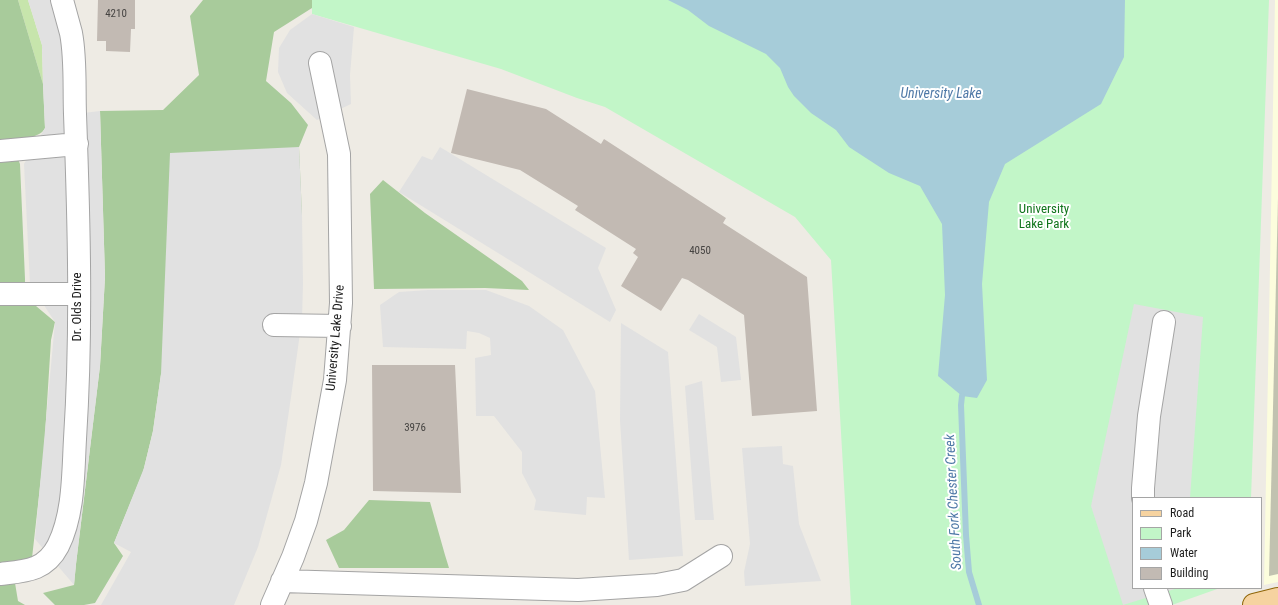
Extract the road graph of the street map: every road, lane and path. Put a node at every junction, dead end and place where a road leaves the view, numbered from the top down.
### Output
1 (62, 0) edge
2 (320, 63) dead end
3 (77, 144) junction
4 (0, 152) edge
5 (0, 294) edge
6 (78, 294) junction
7 (1164, 322) dead end
8 (274, 325) dead end
9 (340, 326) junction
10 (1143, 497) edge
11 (721, 556) dead end
12 (0, 574) edge
13 (282, 581) junction
14 (1155, 589) edge
15 (578, 597) edge
16 (1278, 600) edge
17 (272, 605) edge
18 (1161, 605) edge
19 (1254, 605) edge

1 - 3 street, Dr. Olds Drive
2 - 9 street, University Lake Drive
3 - 4 street
3 - 6 street, Dr. Olds Drive
5 - 6 street
6 - 12 street, Dr. Olds Drive
7 - 10 street
8 - 9 street
9 - 13 street, University Lake Drive
11 - 15 street
13 - 15 street
13 - 17 street, University Lake Drive
14 - 18 street
16 - 19 main road

